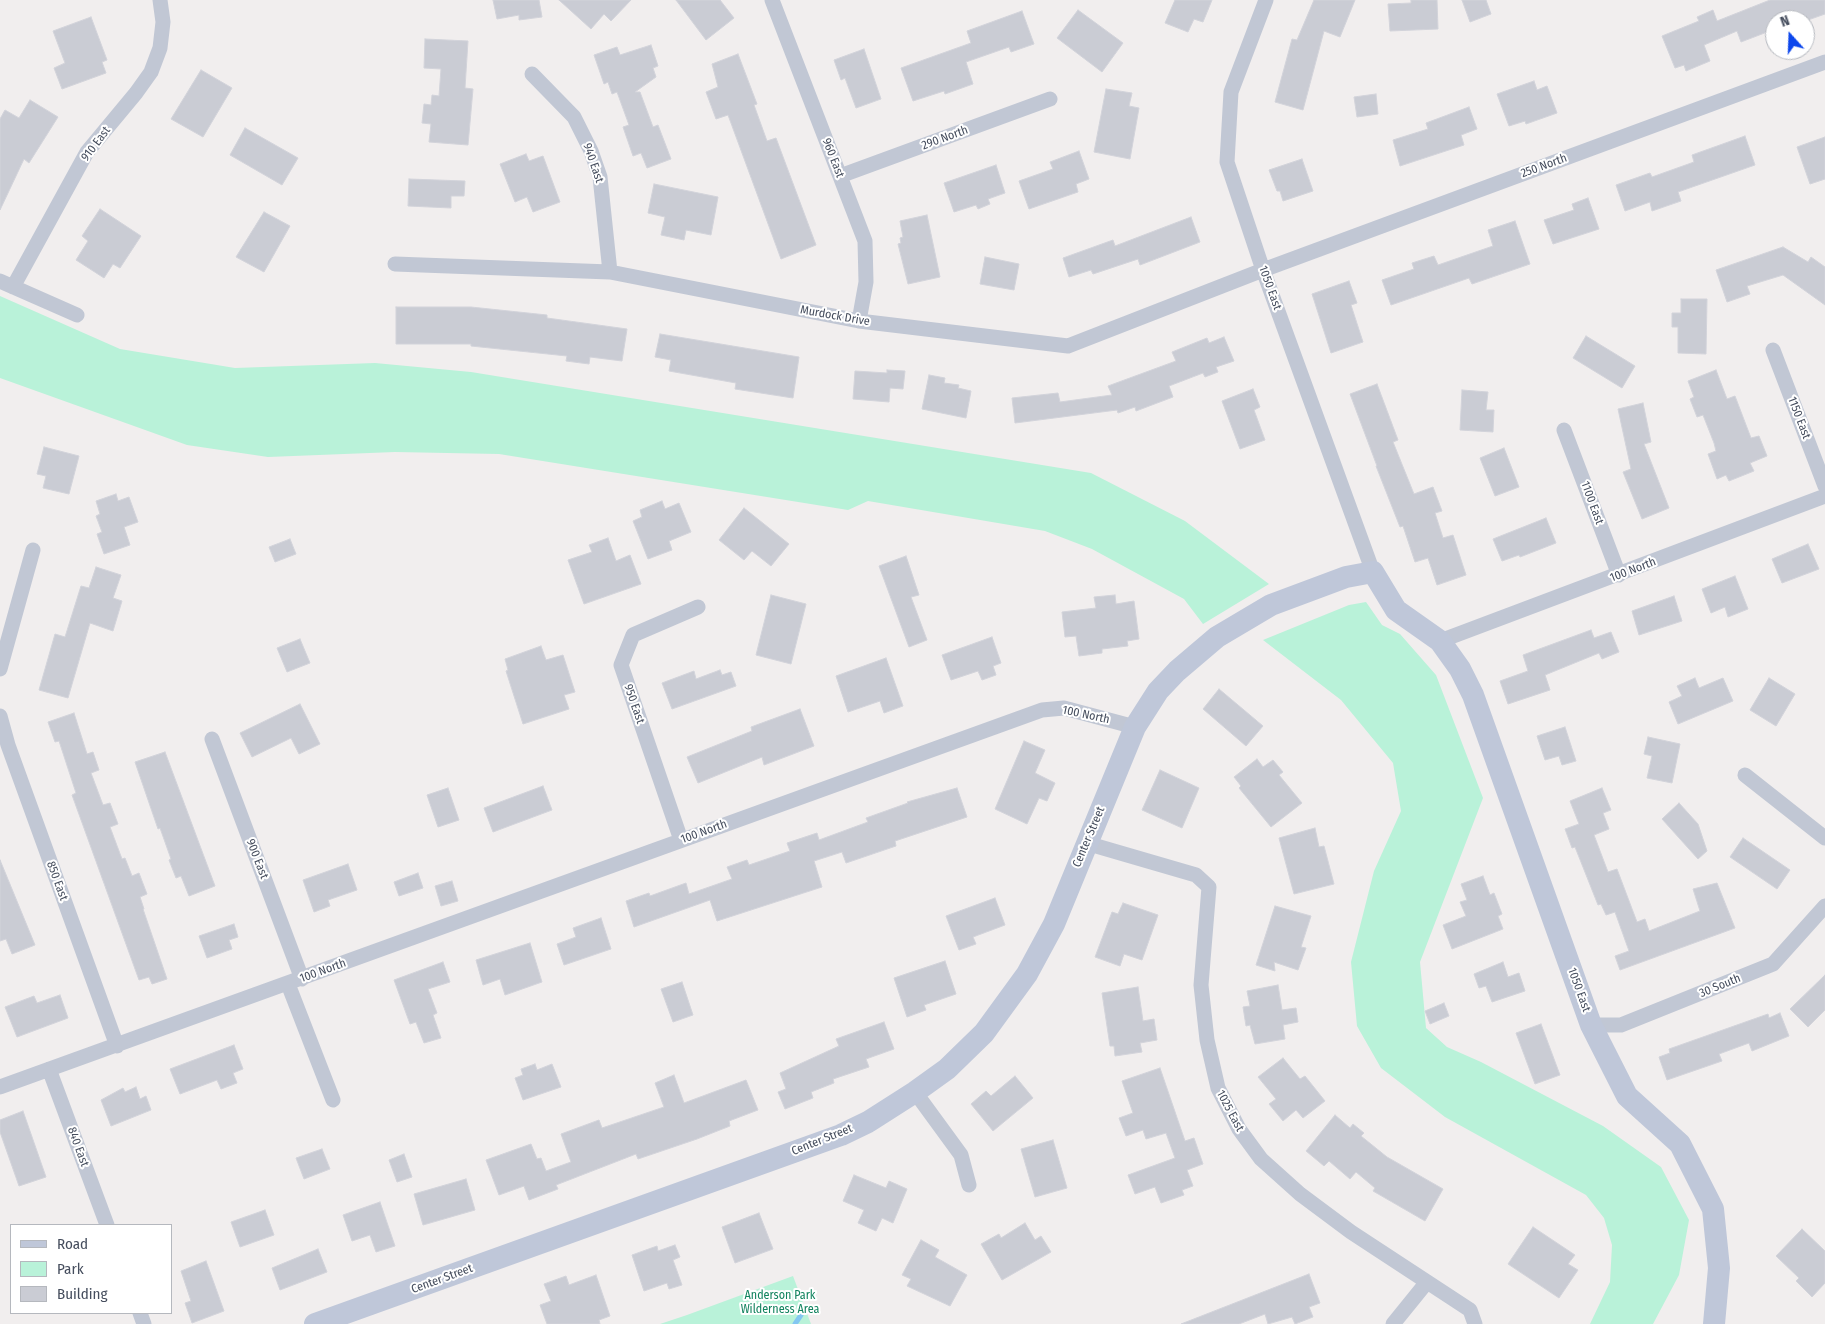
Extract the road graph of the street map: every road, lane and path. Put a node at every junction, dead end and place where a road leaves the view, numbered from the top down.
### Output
1 (160, 0) edge
2 (772, 0) edge
3 (1266, 0) edge
4 (1825, 62) edge
5 (532, 74) dead end
6 (1050, 99) dead end
7 (840, 176) junction
8 (395, 264) dead end
9 (1263, 270) junction
10 (610, 272) junction
11 (6, 284) edge
12 (77, 316) dead end
13 (859, 321) junction
14 (1773, 350) dead end
15 (1564, 430) dead end
16 (1825, 486) edge
17 (1825, 496) edge
18 (33, 550) dead end
19 (1373, 572) junction
20 (1619, 575) junction
21 (698, 607) dead end
22 (1440, 641) junction
23 (0, 669) edge
24 (0, 716) edge
25 (1135, 727) junction
26 (212, 739) dead end
27 (1745, 775) dead end
28 (1825, 838) edge
29 (681, 840) junction
30 (1086, 843) junction
31 (1825, 906) edge
32 (302, 979) junction
33 (288, 984) junction
34 (1591, 1025) junction
35 (117, 1046) junction
36 (49, 1069) junction
37 (0, 1087) edge
38 (915, 1092) junction
39 (333, 1100) dead end
40 (970, 1186) dead end
41 (107, 1224) edge
42 (1427, 1282) junction
43 (316, 1324) edge
44 (1393, 1324) edge
45 (1475, 1324) edge
46 (1714, 1324) edge

1 - 11 street, 910 East
2 - 7 street, 960 East
3 - 9 street, 1050 East
4 - 9 street, 250 North
5 - 10 street, 940 East
6 - 7 street, 290 North
7 - 13 street, 960 East
8 - 10 street, Murdock Drive
9 - 13 street, Murdock Drive
9 - 19 street, 1050 East
10 - 13 street, Murdock Drive
11 - 12 street
14 - 16 street, 1150 East
15 - 20 street, 1100 East
17 - 20 street, 100 North
18 - 23 street
19 - 22 street, 1050 East
19 - 25 street
20 - 22 street, 100 North
21 - 29 street, 950 East
22 - 34 street, 1050 East
24 - 35 street, 850 East
25 - 29 street, 100 North
25 - 30 street, Center Street
26 - 32 street, 900 East
27 - 28 street
29 - 32 street, 100 North
30 - 38 street, Center Street
30 - 42 street, 1025 East
31 - 34 street, 30 South
32 - 33 street, 100 North
33 - 35 street, 100 North
33 - 39 street
34 - 46 street, 1050 East
35 - 36 street, 100 North
36 - 37 street, 100 North
36 - 41 street, 840 East
38 - 40 street
38 - 43 street, Center Street
42 - 44 street
42 - 45 street, 1025 East

